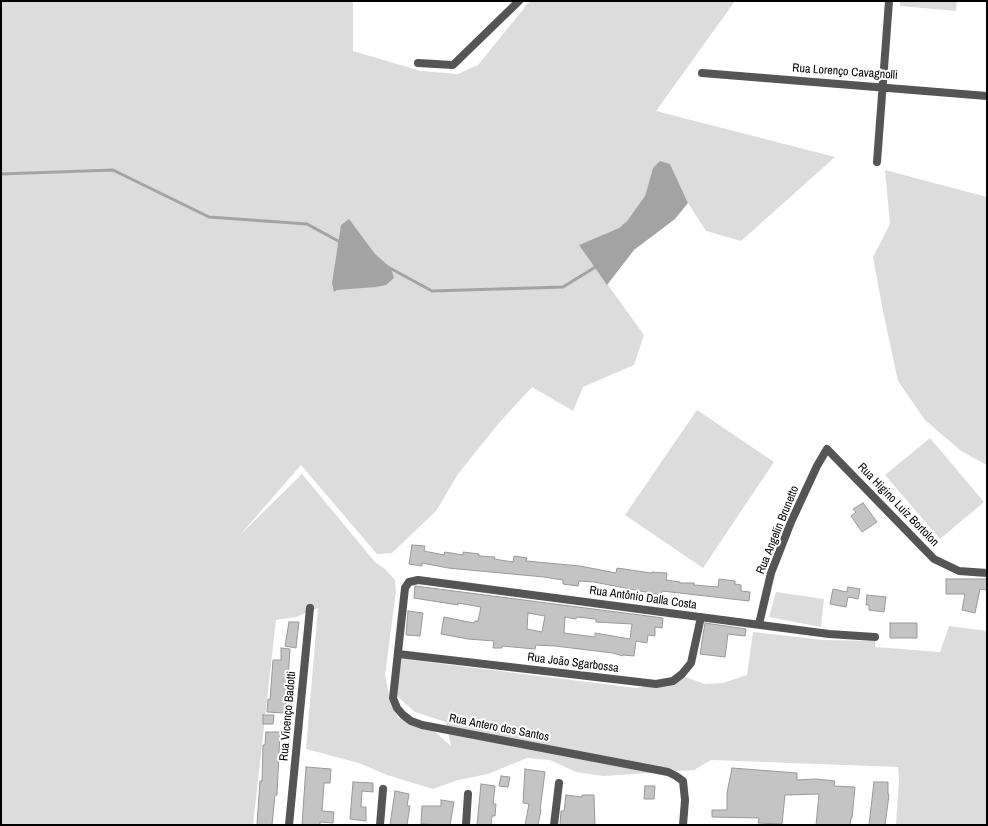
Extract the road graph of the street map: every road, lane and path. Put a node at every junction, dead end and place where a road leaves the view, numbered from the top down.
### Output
1 (519, 1) edge
2 (889, 1) edge
3 (418, 63) dead end
4 (702, 73) dead end
5 (882, 86) junction
6 (987, 96) edge
7 (877, 162) dead end
8 (827, 449) joint
9 (987, 573) edge
10 (409, 582) joint
11 (310, 608) dead end
12 (701, 617) junction
13 (759, 624) junction
14 (876, 637) dead end
15 (398, 654) junction
16 (559, 783) dead end
17 (383, 789) dead end
18 (468, 794) dead end
19 (289, 825) edge
20 (380, 825) edge
21 (466, 825) edge
22 (554, 825) edge
23 (683, 825) edge

1 - 3 street
2 - 5 street
4 - 5 street, Rua Lorenço Cavagnolli
5 - 6 street, Rua Lorenço Cavagnolli
5 - 7 street
8 - 9 street, Rua Higino Luiz Bortolon
8 - 13 street, Rua Angelin Brunetto
10 - 12 street, Rua Antônio Dalla Costa
10 - 15 street, Rua Antero dos Santos
11 - 19 street, Rua Vicenço Badotti
12 - 13 street, Rua Antônio Dalla Costa
12 - 15 street, Rua João Sgarbossa
13 - 14 street, Rua Antônio Dalla Costa
15 - 23 street, Rua Antero dos Santos
16 - 22 street
17 - 20 street
18 - 21 street

